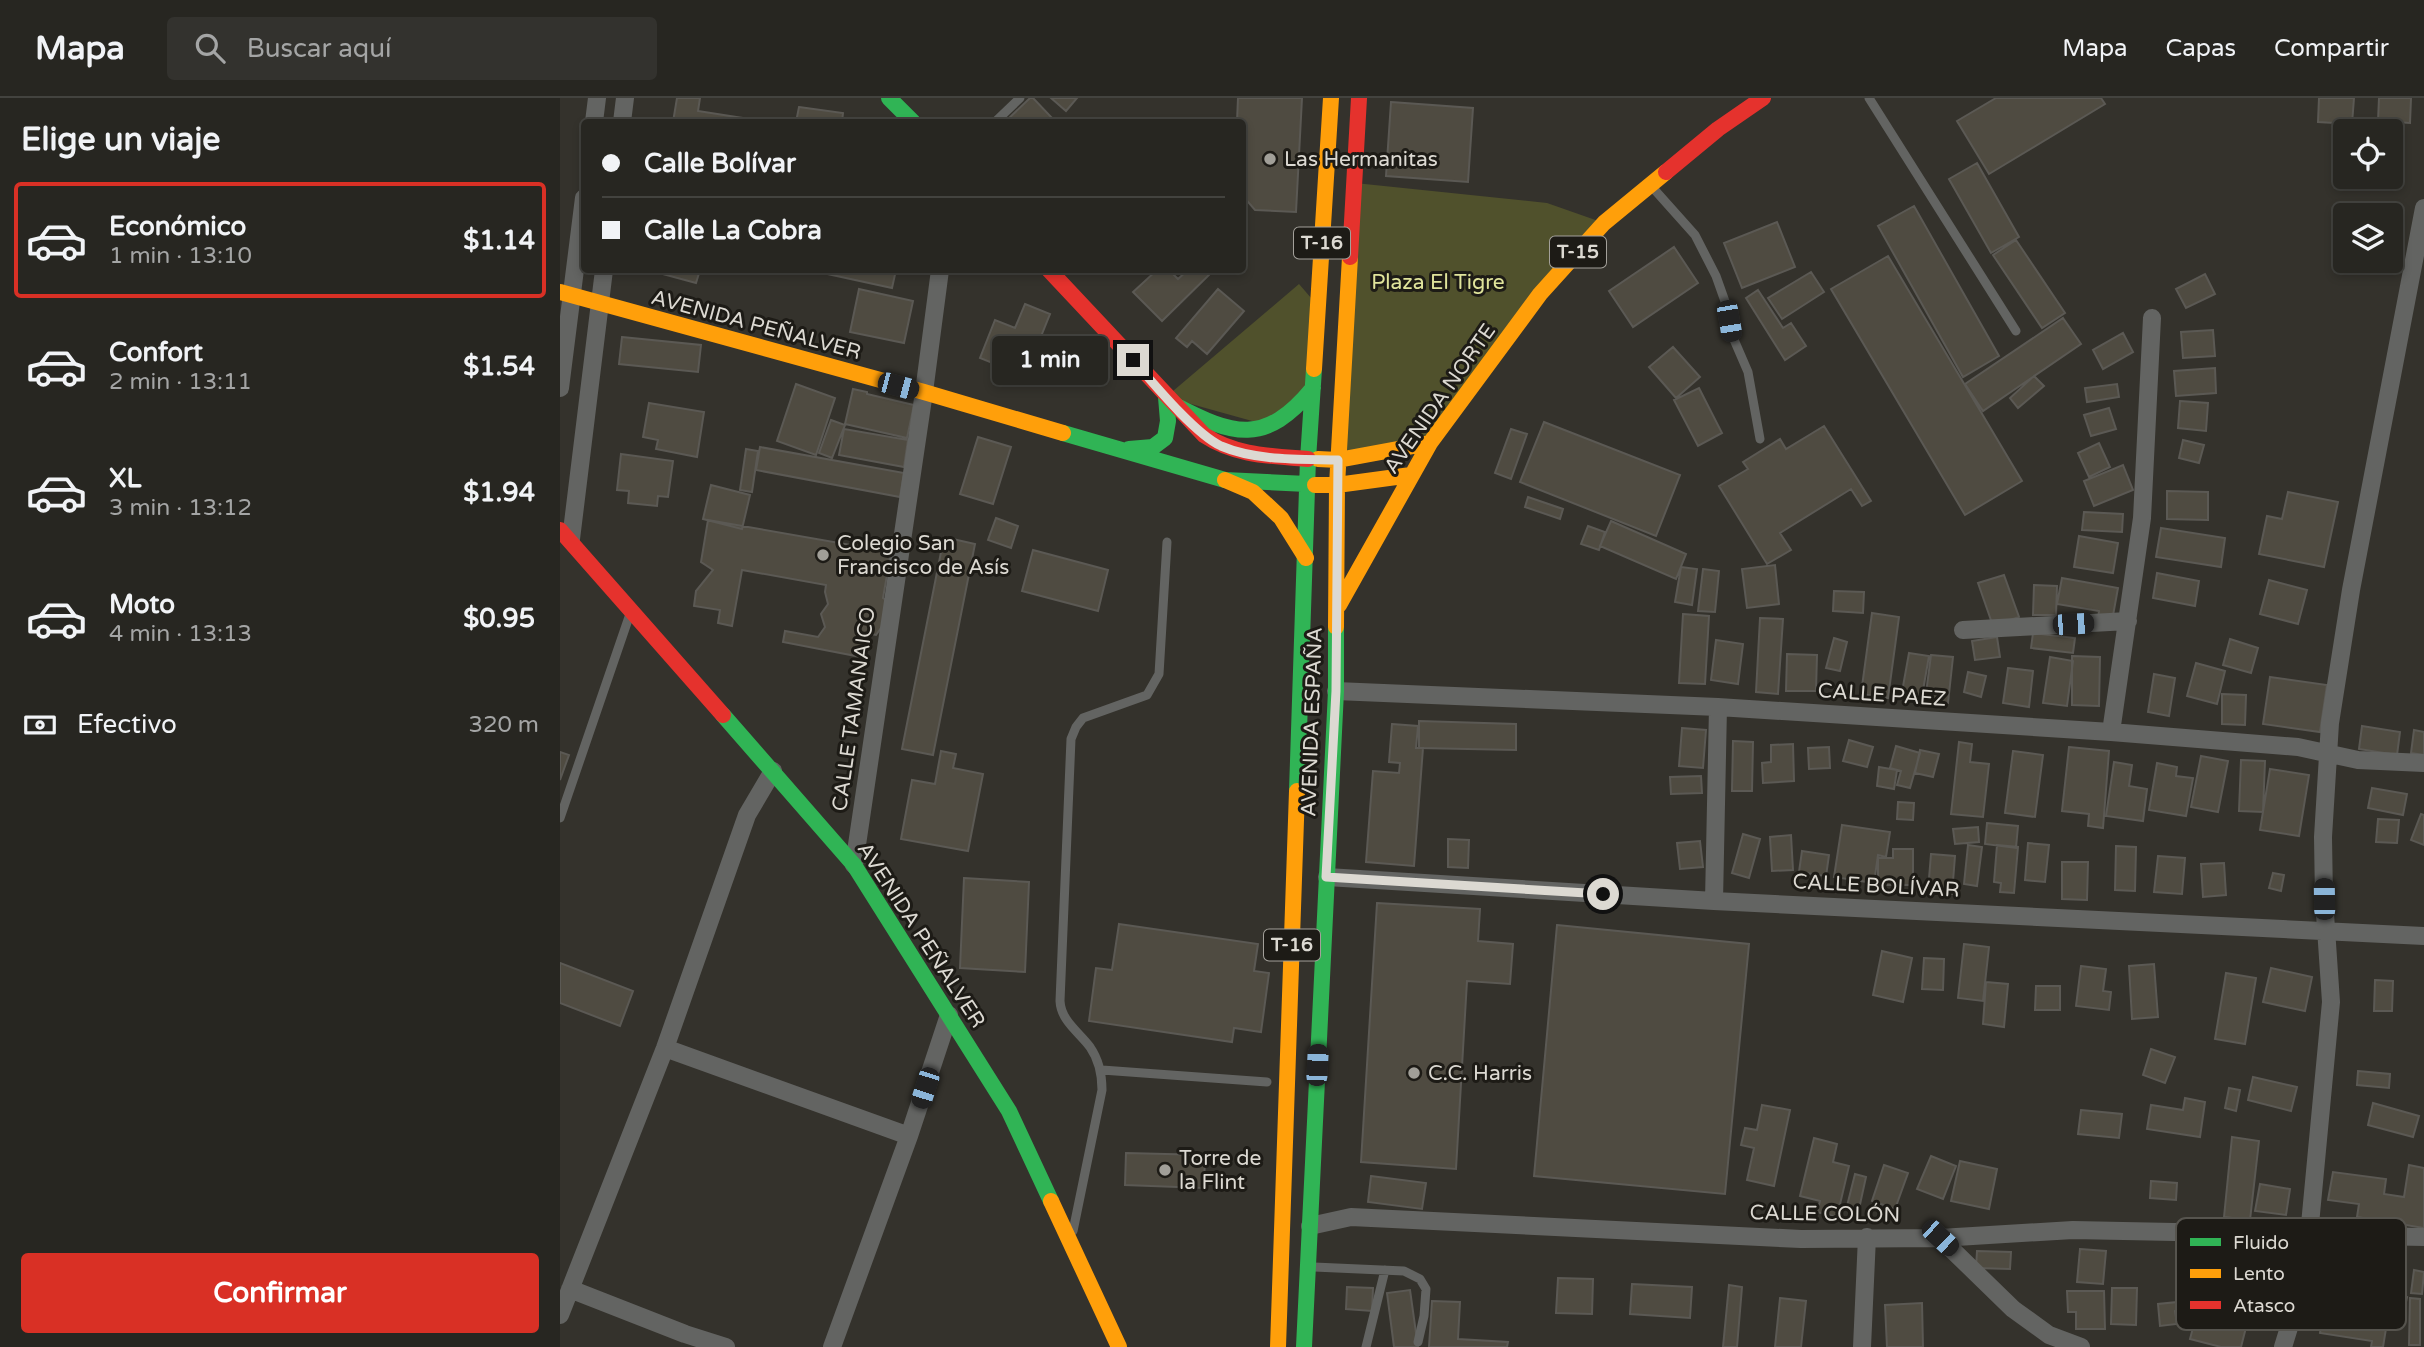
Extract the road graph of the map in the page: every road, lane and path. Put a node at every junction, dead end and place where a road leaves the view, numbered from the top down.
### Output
1 (597, 98) edge
2 (625, 98) edge
3 (889, 98) edge
4 (1020, 98) edge
5 (1331, 98) edge
6 (1359, 98) edge
7 (1763, 98) edge
8 (1869, 98) edge
9 (594, 119) edge
10 (622, 119) edge
11 (910, 119) edge
12 (998, 119) edge
13 (1650, 184) junction
14 (2424, 208) edge
15 (581, 214) edge
16 (604, 273) edge
17 (940, 273) edge
18 (1052, 273) edge
19 (566, 294) edge
20 (600, 304) junction
21 (2152, 318) dead end
22 (2016, 331) dead end
23 (560, 388) edge
24 (1313, 388) junction
25 (924, 392) junction
26 (1170, 400) junction
27 (1760, 439) dead end
28 (1430, 443) junction
29 (1109, 448) junction
30 (1308, 459) junction
31 (1338, 460) junction
32 (1411, 475) junction
33 (1225, 480) junction
34 (1307, 484) junction
35 (1337, 485) junction
36 (565, 534) edge
37 (1167, 542) dead end
38 (1306, 558) junction
39 (1337, 607) junction
40 (632, 610) junction
41 (2128, 621) junction
42 (1963, 630) dead end
43 (1302, 666) junction
44 (1336, 691) junction
45 (1718, 707) junction
46 (2111, 732) junction
47 (2327, 754) junction
48 (2424, 763) edge
49 (772, 771) junction
50 (560, 818) edge
51 (855, 865) junction
52 (1326, 877) junction
53 (1714, 901) junction
54 (2327, 930) junction
55 (2424, 936) edge
56 (949, 1015) junction
57 (665, 1048) junction
58 (1102, 1070) junction
59 (1267, 1082) dead end
60 (909, 1136) junction
61 (2311, 1218) edge
62 (1310, 1226) junction
63 (2176, 1233) edge
64 (1867, 1237) junction
65 (2406, 1237) edge
66 (2424, 1237) edge
67 (1940, 1238) junction
68 (1071, 1243) junction
69 (1307, 1267) junction
70 (1385, 1270) junction
71 (570, 1289) junction
72 (560, 1315) edge
73 (2288, 1330) edge
74 (1418, 1342) dead end
75 (726, 1347) edge
76 (832, 1347) edge
77 (1119, 1347) edge
78 (1278, 1347) edge
79 (1304, 1347) edge
80 (1366, 1347) edge
81 (1862, 1347) edge
82 (2081, 1347) edge
83 (2283, 1347) edge

1 - 9 street
2 - 10 street
3 - 11 main road
4 - 12 lane
5 - 24 main road, AVENIDA ESPAÑA / T-16
6 - 31 main road, AVENIDA ESPAÑA / T-16
7 - 13 main road, AVENIDA NORTE / T-15
8 - 22 lane
13 - 27 lane
13 - 28 main road, AVENIDA NORTE / T-15
14 - 47 street
15 - 19 street
16 - 20 street
17 - 25 street, CALLE TAMANAICO
18 - 26 main road
19 - 20 main road, AVENIDA PEÑALVER
19 - 23 street
20 - 25 main road, AVENIDA PEÑALVER
20 - 36 street
21 - 41 street
24 - 26 main road
24 - 30 main road, AVENIDA ESPAÑA / T-16
25 - 29 main road, AVENIDA PEÑALVER
25 - 51 street, CALLE TAMANAICO
26 - 29 main road
26 - 30 main road
28 - 31 main road
28 - 32 main road, AVENIDA NORTE / T-15
29 - 33 main road, AVENIDA PEÑALVER
30 - 31 main road
30 - 34 main road, AVENIDA ESPAÑA / T-16
31 - 35 main road, AVENIDA ESPAÑA / T-16
32 - 35 main road, AVENIDA PEÑALVER
32 - 39 main road, AVENIDA NORTE / T-15
33 - 34 main road, AVENIDA PEÑALVER
33 - 38 main road
34 - 35 main road, AVENIDA PEÑALVER
34 - 38 main road, AVENIDA ESPAÑA / T-16
35 - 39 main road, AVENIDA ESPAÑA / T-16
36 - 40 main road, AVENIDA PEÑALVER
37 - 58 lane
38 - 43 main road, AVENIDA ESPAÑA / T-16
39 - 43 main road, T-16
39 - 44 main road, AVENIDA ESPAÑA / T-16
40 - 49 main road, AVENIDA PEÑALVER
40 - 50 lane
41 - 42 street
41 - 46 street
43 - 78 main road, AVENIDA ESPAÑA / T-16
44 - 45 street, CALLE PAEZ
44 - 52 main road, AVENIDA ESPAÑA / T-16
45 - 46 street, CALLE PAEZ
45 - 53 street
46 - 47 street, CALLE PAEZ
47 - 48 street, CALLE PAEZ
47 - 54 street
49 - 51 main road, AVENIDA PEÑALVER
49 - 57 street
51 - 56 main road, AVENIDA PEÑALVER
52 - 53 street, CALLE BOLÍVAR
52 - 62 main road, AVENIDA ESPAÑA / T-16
53 - 54 street, CALLE BOLÍVAR
54 - 55 street, CALLE BOLÍVAR
54 - 61 street
56 - 60 street
56 - 68 main road, AVENIDA PEÑALVER
57 - 60 street
57 - 71 street
58 - 59 lane
58 - 68 lane
60 - 76 street
62 - 64 street, CALLE COLÓN
62 - 69 main road, AVENIDA ESPAÑA / T-16
63 - 67 street, CALLE COLÓN
64 - 67 street, CALLE COLÓN
64 - 81 street
65 - 66 street, CALLE COLÓN
67 - 82 street
68 - 77 main road, AVENIDA PEÑALVER
69 - 70 lane
69 - 79 main road, AVENIDA ESPAÑA / T-16
70 - 74 lane
70 - 80 lane
71 - 72 street
71 - 75 street
73 - 83 street

